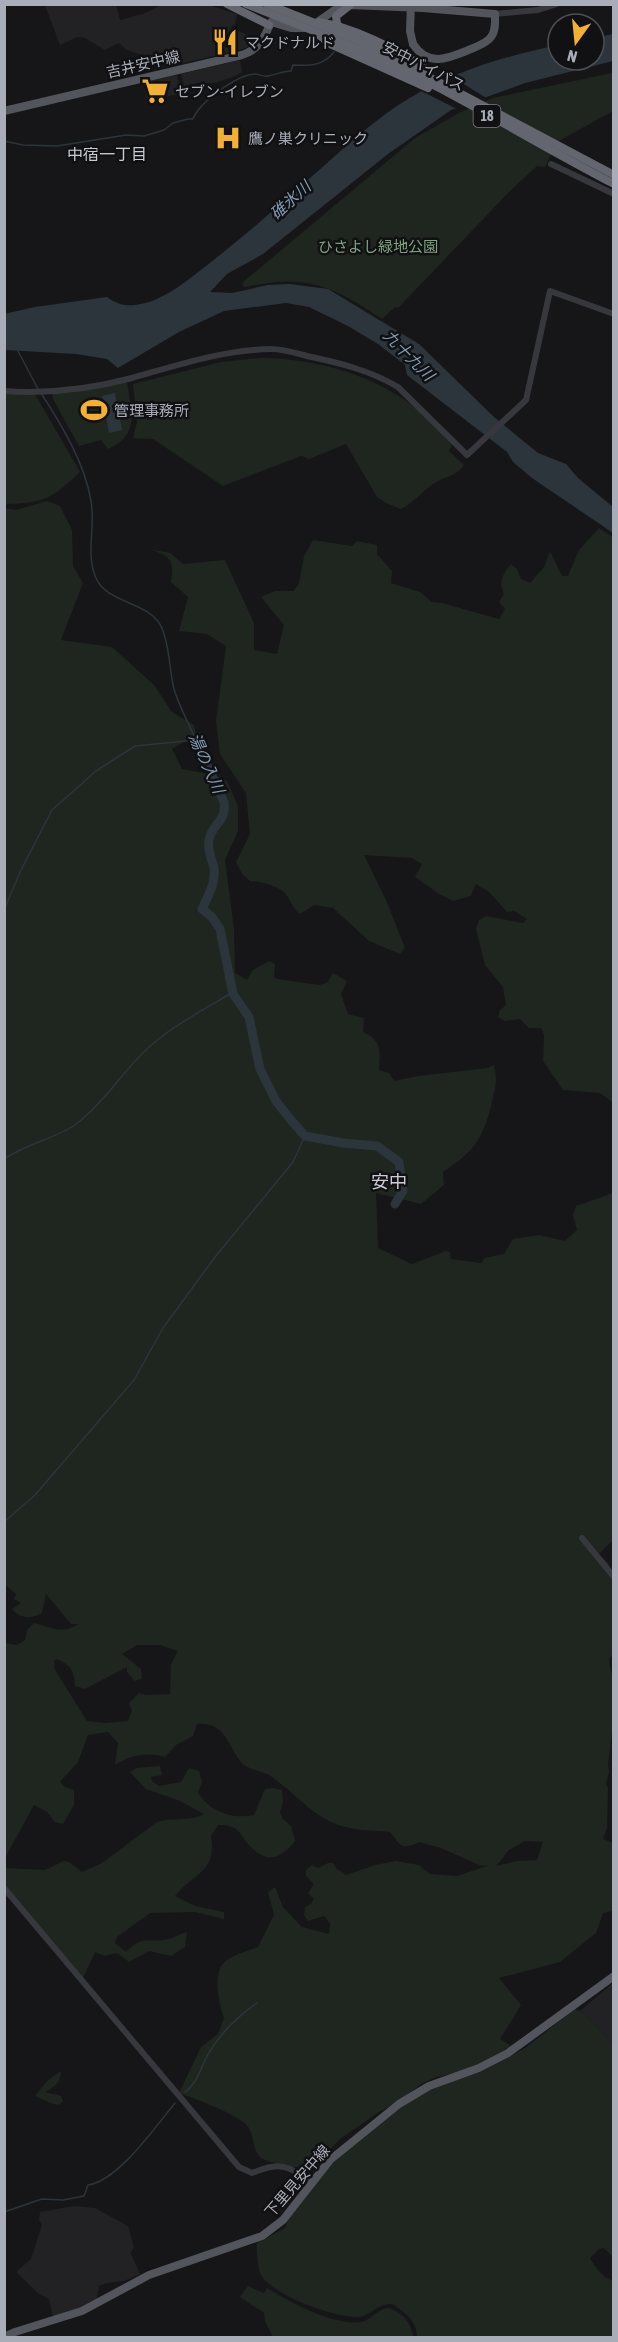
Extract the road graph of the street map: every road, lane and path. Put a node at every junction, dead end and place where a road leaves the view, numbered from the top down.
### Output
1 (227, 4) edge
2 (246, 4) edge
3 (259, 4) edge
4 (267, 4) edge
5 (350, 4) edge
6 (411, 4) edge
7 (557, 4) edge
8 (282, 7) dead end
9 (495, 14) junction
10 (270, 24) junction
11 (315, 25) junction
12 (340, 27) junction
13 (364, 46) junction
14 (425, 76) junction
15 (4, 111) edge
16 (555, 150) junction
17 (551, 164) dead end
18 (614, 175) edge
19 (614, 184) edge
20 (614, 194) edge
21 (614, 314) edge
22 (4, 391) edge
23 (582, 1538) dead end
24 (614, 1577) edge
25 (4, 1888) edge
26 (614, 1976) edge
27 (312, 2181) junction
28 (4, 2337) edge

1 - 10 highway
2 - 13 highway, 安中バイパス / 18, bridge
3 - 10 highway
4 - 13 highway, 安中バイパス / 18, bridge
5 - 9 main road
5 - 11 main road
5 - 12 highway
6 - 9 main road, bridge
7 - 9 street
8 - 10 street
10 - 11 main road
10 - 15 main road, 吉井安中線
11 - 12 highway
11 - 14 highway
12 - 14 highway
13 - 14 highway, 安中バイパス / 18
14 - 16 highway, 18
14 - 16 highway, 18
16 - 18 highway, 18
16 - 19 highway, 18
17 - 20 street
21 - 22 street
23 - 24 street
25 - 27 street
26 - 27 main road, 下里見安中線
27 - 28 main road, 下里見安中線

